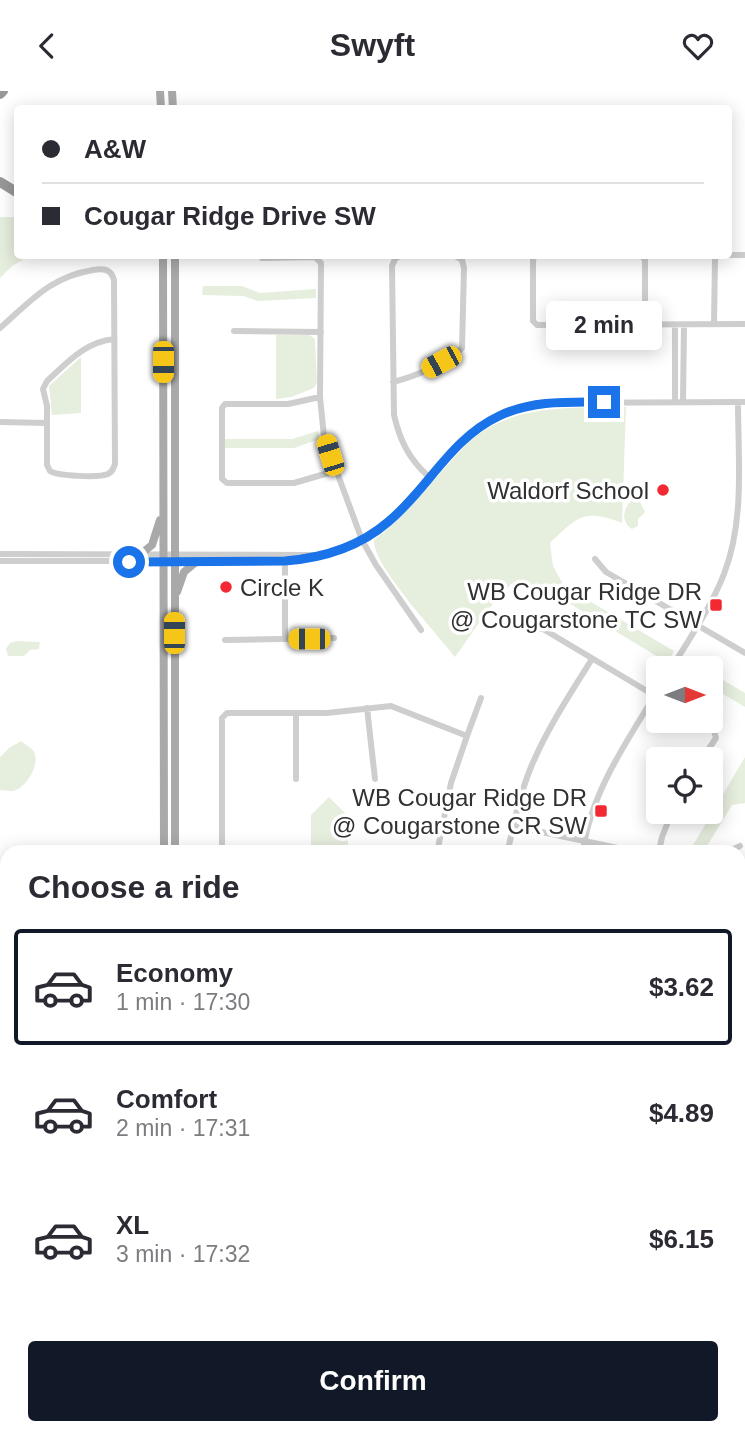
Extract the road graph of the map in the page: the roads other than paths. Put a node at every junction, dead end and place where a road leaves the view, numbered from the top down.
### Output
1 (163, 259) edge
2 (175, 259) edge
3 (318, 259) edge
4 (395, 259) edge
5 (460, 259) edge
6 (533, 259) edge
7 (644, 259) edge
8 (715, 259) edge
9 (714, 324) junction
10 (745, 324) edge
11 (645, 325) junction
12 (675, 325) junction
13 (684, 325) junction
14 (0, 328) edge
15 (234, 331) dead end
16 (321, 332) junction
17 (114, 339) junction
18 (393, 382) junction
19 (320, 397) junction
20 (675, 402) junction
21 (683, 402) junction
22 (741, 402) edge
23 (0, 422) edge
24 (47, 423) junction
25 (335, 471) junction
26 (742, 473) edge
27 (429, 477) junction
28 (163, 504) junction
29 (362, 540) junction
30 (142, 553) junction
31 (0, 554) edge
32 (104, 554) junction
33 (50, 557) junction
34 (244, 557) junction
35 (163, 558) junction
36 (174, 558) junction
37 (285, 558) junction
38 (595, 559) dead end
39 (0, 561) edge
40 (104, 562) junction
41 (196, 562) junction
42 (174, 602) junction
43 (697, 626) junction
44 (528, 627) dead end
45 (421, 630) dead end
46 (285, 639) junction
47 (334, 639) dead end
48 (225, 640) dead end
49 (745, 653) edge
50 (679, 656) edge
51 (592, 659) junction
52 (646, 688) edge
53 (481, 698) dead end
54 (367, 708) junction
55 (296, 713) junction
56 (646, 713) edge
57 (467, 736) junction
58 (296, 779) dead end
59 (375, 779) dead end
60 (667, 824) edge
61 (513, 826) junction
62 (584, 843) junction
63 (164, 845) edge
64 (176, 845) edge
65 (222, 845) edge
66 (439, 845) edge
67 (509, 845) edge
68 (596, 845) edge
69 (660, 845) edge

1 - 28 main road
2 - 36 main road
3 - 16 street
4 - 18 street
5 - 18 street
6 - 11 street
7 - 11 street
8 - 9 street
9 - 10 street
9 - 13 street
11 - 12 street
12 - 13 street
12 - 20 street
13 - 21 street
14 - 17 street
15 - 16 street
16 - 19 street
17 - 24 street
17 - 24 street
18 - 27 street
19 - 25 street
19 - 25 street
20 - 21 street
20 - 27 street
21 - 22 street
22 - 26 street
23 - 24 street
25 - 29 street
26 - 43 street
27 - 29 street
28 - 30 main road
28 - 35 main road
29 - 37 street
29 - 45 street
30 - 32 street
30 - 35 street
31 - 33 street
32 - 33 street
32 - 40 street
33 - 39 street
33 - 40 street
34 - 36 street
34 - 37 street
34 - 41 street
35 - 36 street
35 - 40 street
35 - 63 main road
36 - 41 street
36 - 42 main road
37 - 46 street
38 - 43 street
41 - 42 main road
42 - 64 main road
43 - 49 street
43 - 50 street
44 - 51 street
46 - 47 street
46 - 48 street
51 - 52 street
51 - 61 street
53 - 57 street
54 - 55 street
54 - 57 street
54 - 59 street
55 - 58 street
55 - 65 street
56 - 62 street
57 - 66 street
60 - 69 street
61 - 62 street
61 - 67 street
62 - 68 street

